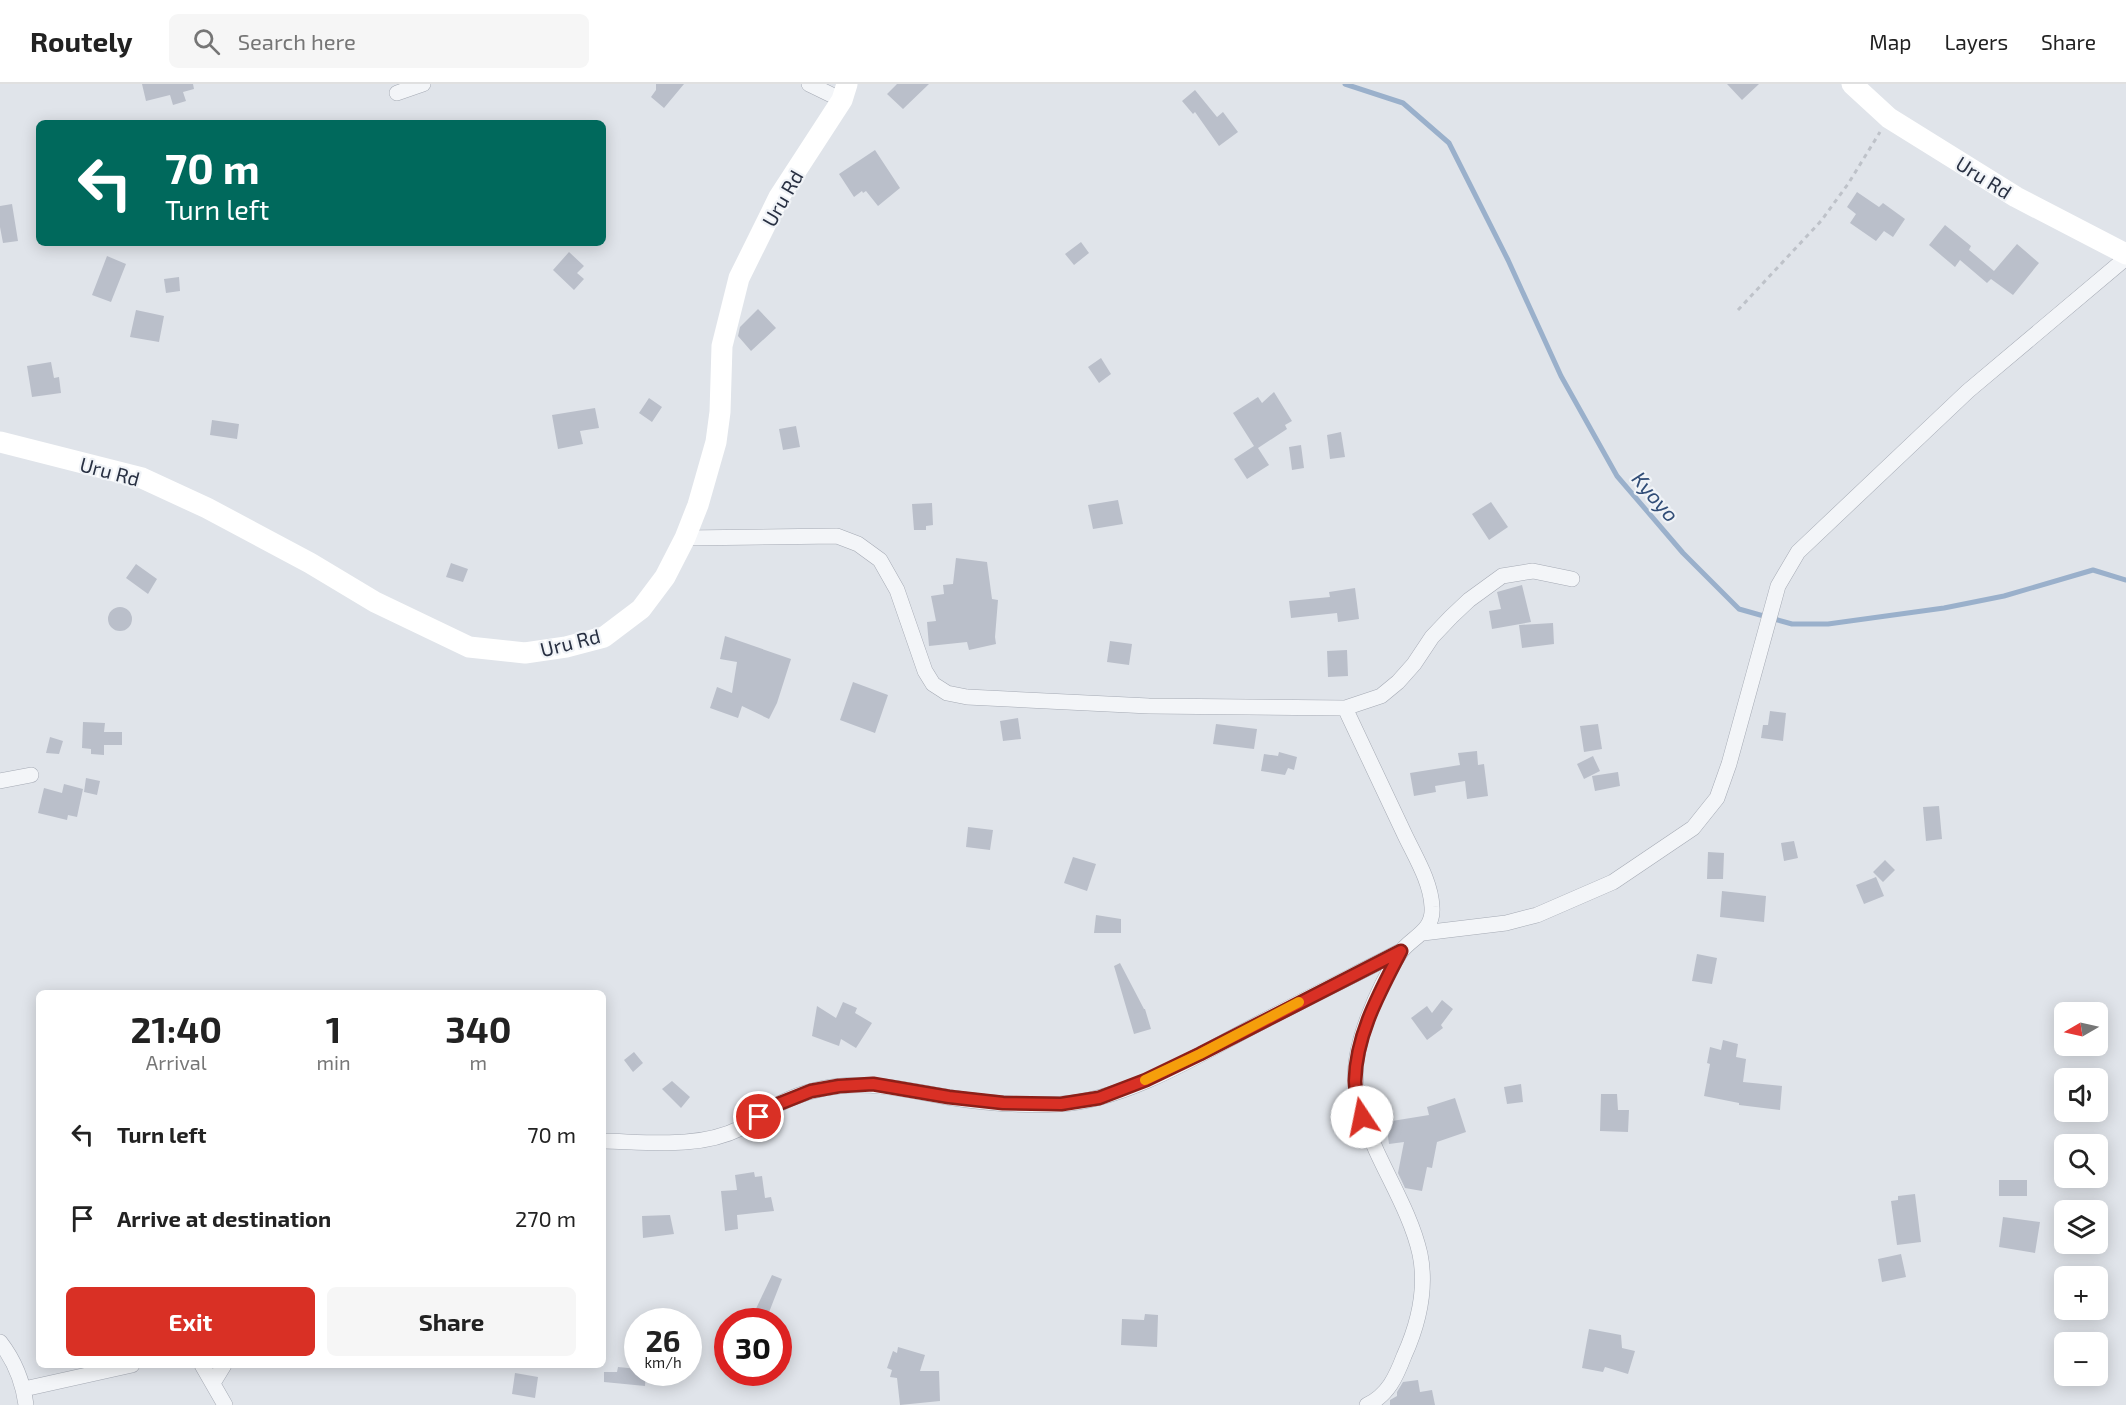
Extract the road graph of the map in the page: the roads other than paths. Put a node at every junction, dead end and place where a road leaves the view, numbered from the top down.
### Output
1 (423, 84) edge
2 (809, 84) edge
3 (1852, 84) edge
4 (844, 92) edge
5 (397, 93) dead end
6 (2126, 256) edge
7 (0, 442) edge
8 (685, 538) junction
9 (1572, 579) dead end
10 (1345, 708) junction
11 (31, 775) dead end
12 (0, 781) edge
13 (1423, 933) junction
14 (1401, 951) junction
15 (606, 1141) edge
16 (0, 1342) edge
17 (118, 1368) edge
18 (204, 1368) edge
19 (222, 1368) edge
20 (213, 1383) junction
21 (24, 1389) junction
22 (26, 1405) edge
23 (225, 1405) edge
24 (1367, 1405) edge

1 - 5 street
2 - 4 street
3 - 6 street, Uru Rd
4 - 8 street, Uru Rd
6 - 13 street
7 - 8 street, Uru Rd
8 - 10 street
9 - 10 street
10 - 13 street
11 - 12 street
13 - 14 street
14 - 15 street
14 - 24 street
16 - 21 street
17 - 21 street
18 - 20 street
19 - 20 street
20 - 23 street
21 - 22 street

